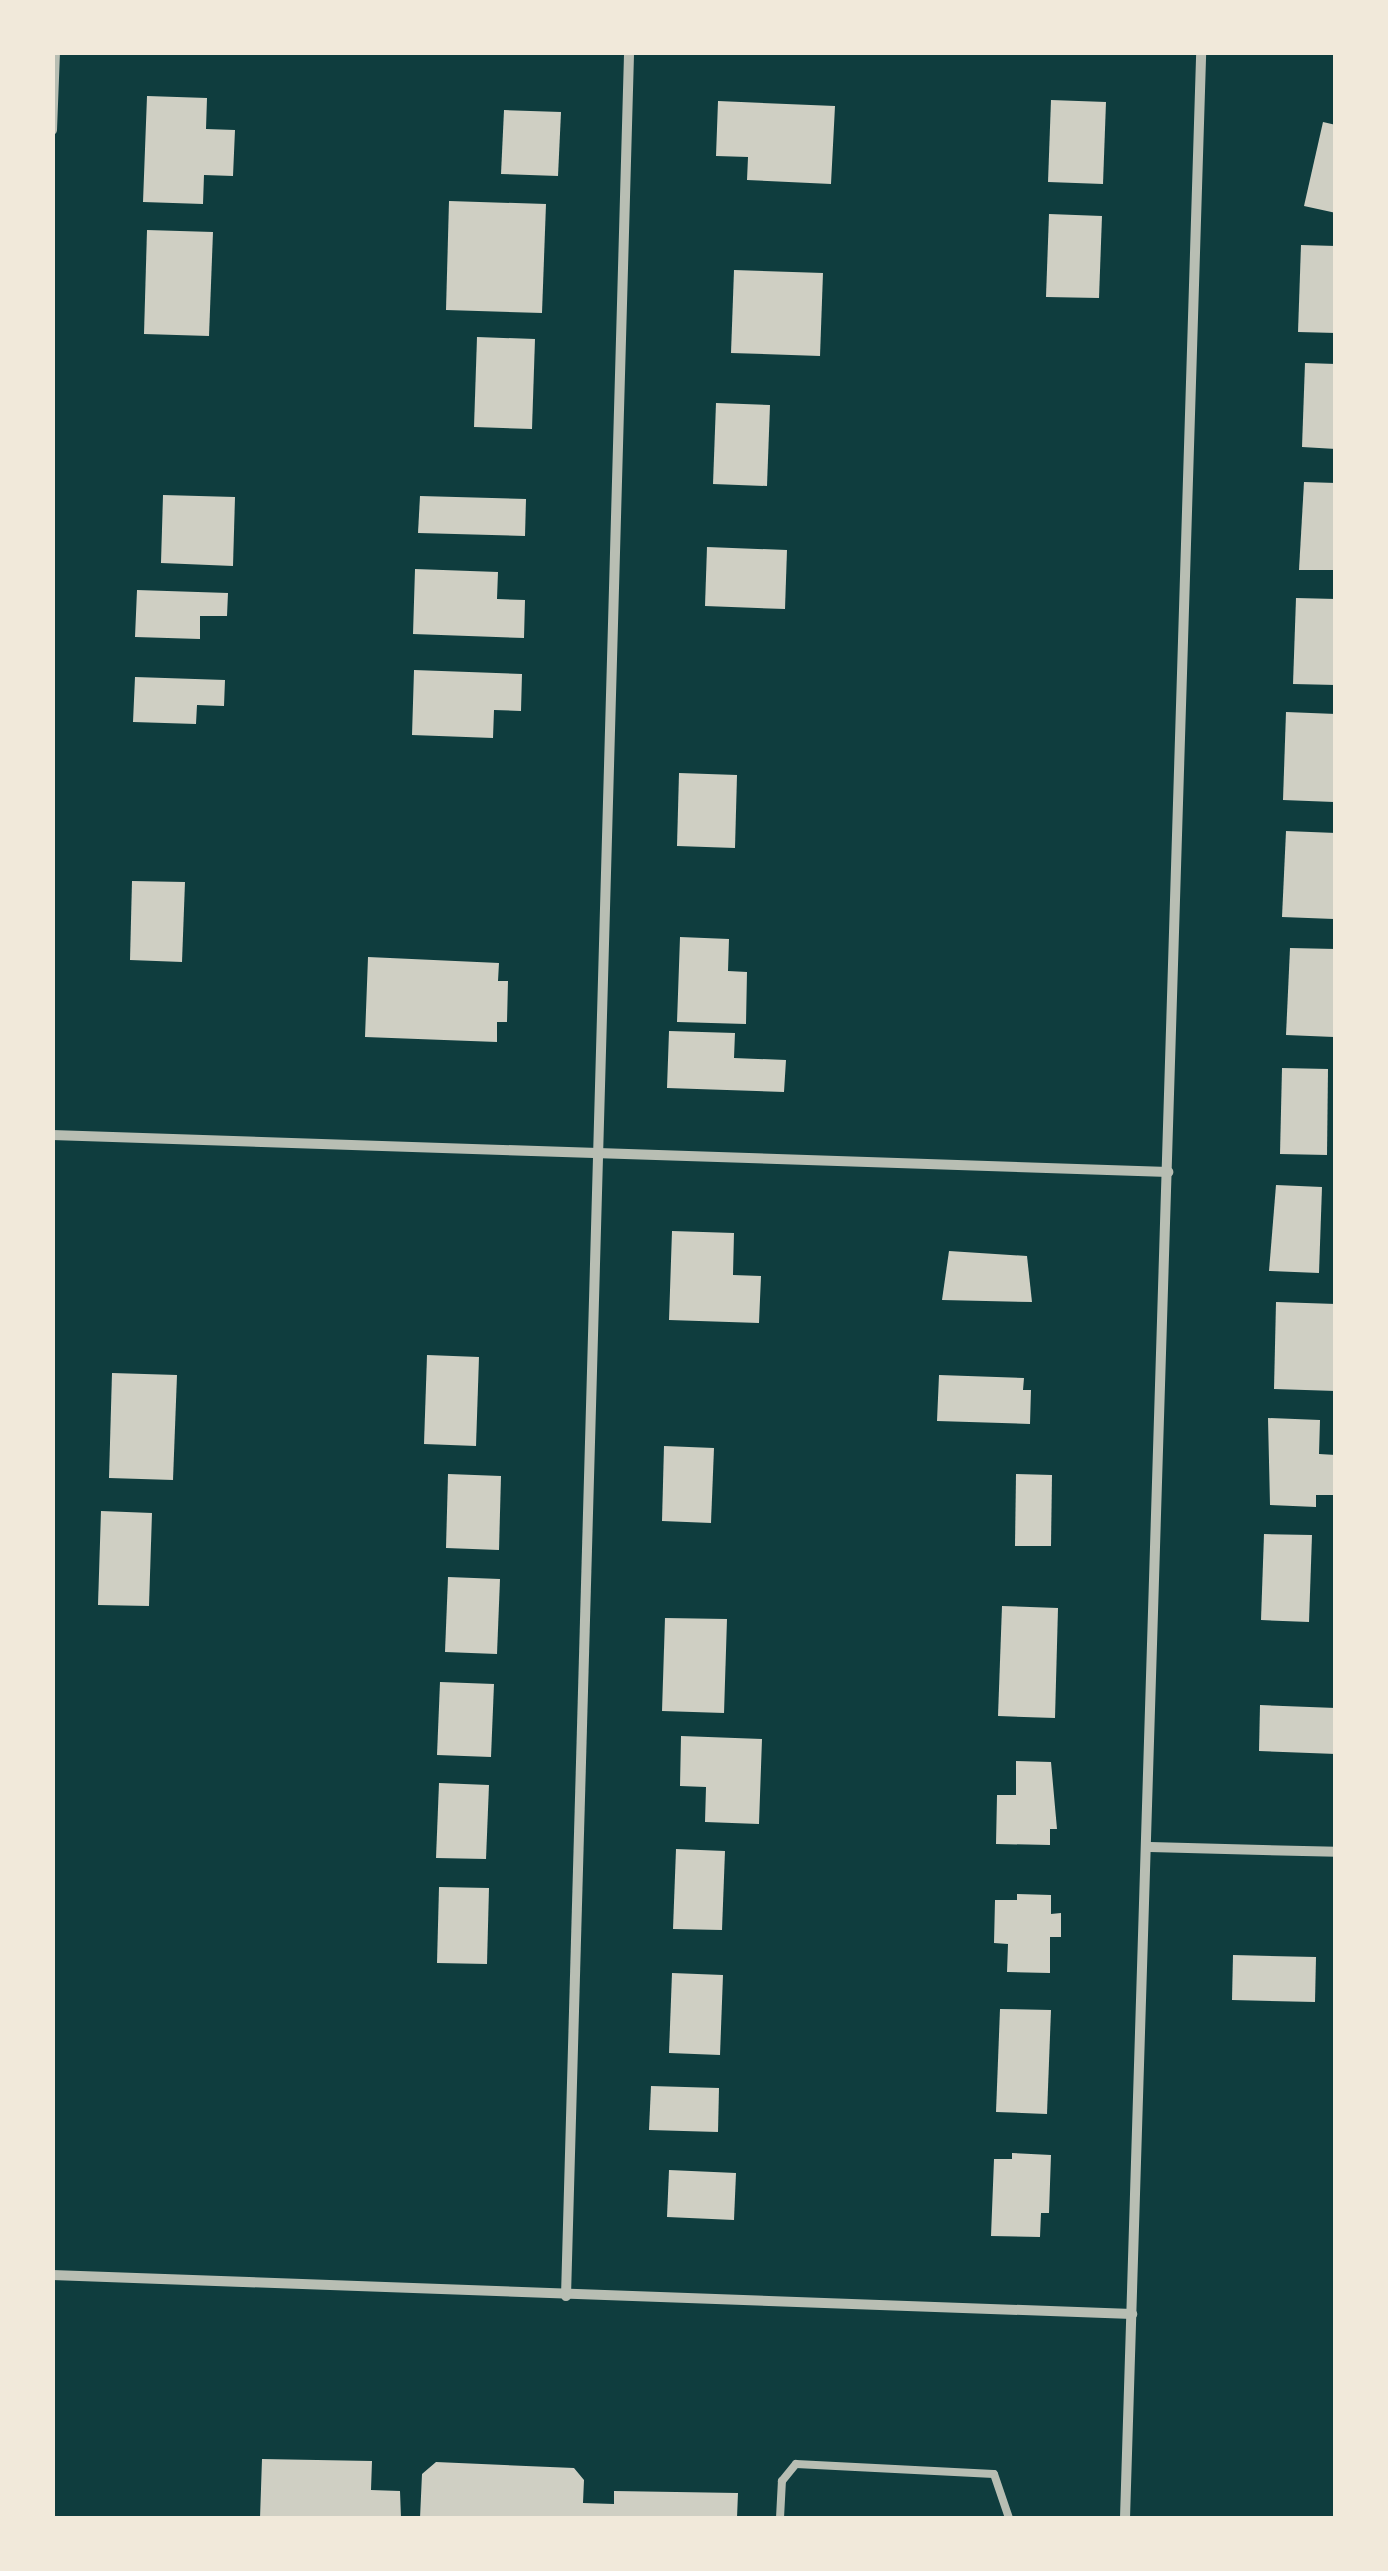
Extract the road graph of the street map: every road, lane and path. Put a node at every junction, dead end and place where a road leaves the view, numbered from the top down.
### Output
1 (55, 52) edge
2 (629, 52) edge
3 (1201, 52) edge
4 (52, 130) edge
5 (52, 1135) edge
6 (596, 1154) junction
7 (1168, 1172) junction
8 (1150, 1848) junction
9 (1336, 1852) edge
10 (52, 2275) edge
11 (566, 2296) junction
12 (1132, 2314) junction
13 (780, 2518) edge
14 (1009, 2518) edge
15 (1125, 2518) edge

1 - 4 street
2 - 6 street
3 - 7 street
5 - 6 street
6 - 7 street
6 - 11 street
7 - 8 street
8 - 9 street
8 - 12 street
10 - 11 street
11 - 12 street
12 - 15 street
13 - 14 lane

